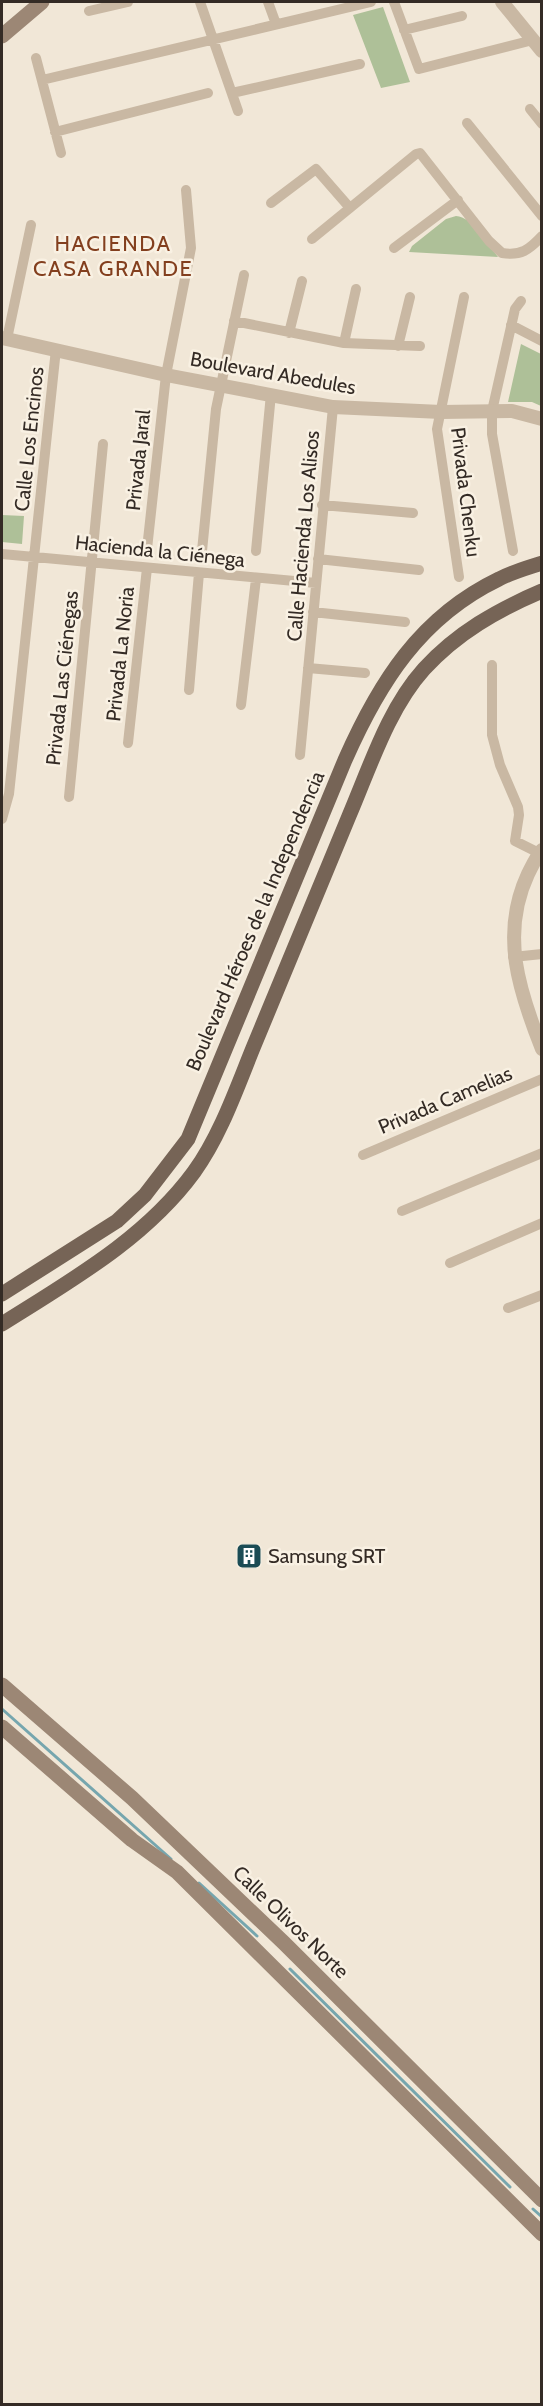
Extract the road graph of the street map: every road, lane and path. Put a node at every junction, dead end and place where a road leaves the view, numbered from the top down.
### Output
1 (42, 2) edge
2 (128, 2) edge
3 (200, 2) edge
4 (268, 2) edge
5 (371, 2) edge
6 (394, 2) edge
7 (502, 2) edge
8 (334, 6) edge
9 (89, 11) dead end
10 (462, 16) dead end
11 (276, 24) junction
12 (404, 30) junction
13 (2, 36) edge
14 (213, 39) junction
15 (537, 45) edge
16 (36, 58) dead end
17 (360, 64) dead end
18 (42, 80) junction
19 (208, 93) dead end
20 (232, 93) junction
21 (530, 109) dead end
22 (238, 111) dead end
23 (467, 123) dead end
24 (542, 124) edge
25 (55, 132) junction
26 (61, 153) dead end
27 (186, 189) dead end
28 (458, 200) junction
29 (271, 203) dead end
30 (350, 208) junction
31 (542, 216) edge
32 (31, 225) dead end
33 (542, 236) edge
34 (312, 239) dead end
35 (394, 248) dead end
36 (244, 275) dead end
37 (302, 281) dead end
38 (356, 290) dead end
39 (410, 297) dead end
40 (465, 297) dead end
41 (521, 301) dead end
42 (234, 321) junction
43 (511, 325) junction
44 (289, 333) junction
45 (541, 338) edge
46 (4, 339) edge
47 (344, 343) junction
48 (398, 346) junction
49 (420, 346) dead end
50 (56, 349) junction
51 (166, 375) junction
52 (221, 385) junction
53 (272, 394) junction
54 (333, 407) junction
55 (492, 411) junction
56 (441, 412) junction
57 (542, 419) edge
58 (103, 444) dead end
59 (322, 505) junction
60 (413, 513) dead end
61 (147, 549) dead end
62 (202, 551) dead end
63 (256, 551) dead end
64 (513, 551) dead end
65 (2, 554) edge
66 (34, 557) junction
67 (318, 559) junction
68 (91, 563) junction
69 (542, 563) edge
70 (147, 568) junction
71 (419, 570) dead end
72 (199, 573) junction
73 (459, 577) dead end
74 (255, 579) junction
75 (316, 583) junction
76 (542, 591) edge
77 (313, 612) junction
78 (405, 622) dead end
79 (492, 665) dead end
80 (308, 668) junction
81 (365, 673) dead end
82 (189, 690) dead end
83 (242, 705) dead end
84 (128, 744) dead end
85 (300, 755) dead end
86 (69, 797) dead end
87 (2, 819) edge
88 (540, 852) edge
89 (542, 954) edge
90 (513, 957) junction
91 (542, 1049) edge
92 (542, 1079) edge
93 (206, 1094) junction
94 (208, 1150) junction
95 (542, 1153) edge
96 (363, 1155) dead end
97 (402, 1210) dead end
98 (542, 1223) edge
99 (450, 1263) dead end
100 (2, 1294) edge
101 (542, 1295) edge
102 (508, 1308) dead end
103 (2, 1324) edge
104 (2, 1685) edge
105 (2, 1727) edge
106 (542, 2200) edge
107 (542, 2234) edge

1 - 13 main road
2 - 9 street
3 - 14 street
4 - 11 street
5 - 8 street
6 - 12 street
7 - 15 street
8 - 11 street
10 - 12 street
11 - 14 street
12 - 15 street
14 - 18 street
14 - 20 street
16 - 18 street
17 - 20 street
18 - 25 street
19 - 25 street
20 - 22 street
21 - 24 street
23 - 31 street
25 - 26 street
27 - 51 street, Privada Jaral
28 - 30 street
28 - 33 street
28 - 35 street
29 - 30 street
30 - 34 street
32 - 46 street
36 - 42 street
37 - 44 street
38 - 47 street
39 - 48 street
40 - 56 street, Privada Chenku
41 - 43 street
42 - 44 street
42 - 52 street
43 - 45 street
43 - 55 street
44 - 47 street
46 - 50 street, Boulevard Abedules
47 - 48 street
48 - 49 street
50 - 51 street, Boulevard Abedules
50 - 66 street, Calle Los Encinos
51 - 52 street, Boulevard Abedules
51 - 61 street, Privada Jaral
52 - 53 street, Boulevard Abedules
52 - 62 street
53 - 54 street, Boulevard Abedules
53 - 63 street
54 - 56 street, Boulevard Abedules
54 - 59 street, Calle Hacienda Los Alisos
55 - 56 street, Boulevard Abedules
55 - 57 street, Boulevard Abedules
55 - 64 street
56 - 73 street, Privada Chenku
58 - 68 street, Privada Las Ciénegas
59 - 60 street
59 - 67 street, Calle Hacienda Los Alisos
65 - 66 street, Hacienda la Ciénega
66 - 68 street, Hacienda la Ciénega
66 - 87 street, Calle Los Encinos
67 - 71 street
67 - 75 street, Calle Hacienda Los Alisos
68 - 70 street, Hacienda la Ciénega
68 - 86 street, Privada Las Ciénegas
69 - 93 main road, Boulevard Héroes de la Independencia
70 - 72 street, Hacienda la Ciénega
70 - 84 street, Privada La Noria
72 - 74 street, Hacienda la Ciénega
72 - 82 street
74 - 75 street, Hacienda la Ciénega
74 - 83 street
75 - 77 street, Calle Hacienda Los Alisos
76 - 94 main road
77 - 78 street
77 - 80 street, Calle Hacienda Los Alisos
79 - 88 street
80 - 81 street
80 - 85 street, Calle Hacienda Los Alisos
88 - 90 street
89 - 90 street
90 - 91 street
92 - 96 street, Privada Camelias
93 - 94 main road
93 - 100 main road, Boulevard Héroes de la Independencia
94 - 103 main road
95 - 97 street
98 - 99 street
101 - 102 street
104 - 106 main road, Calle Olivos Norte
105 - 107 main road

